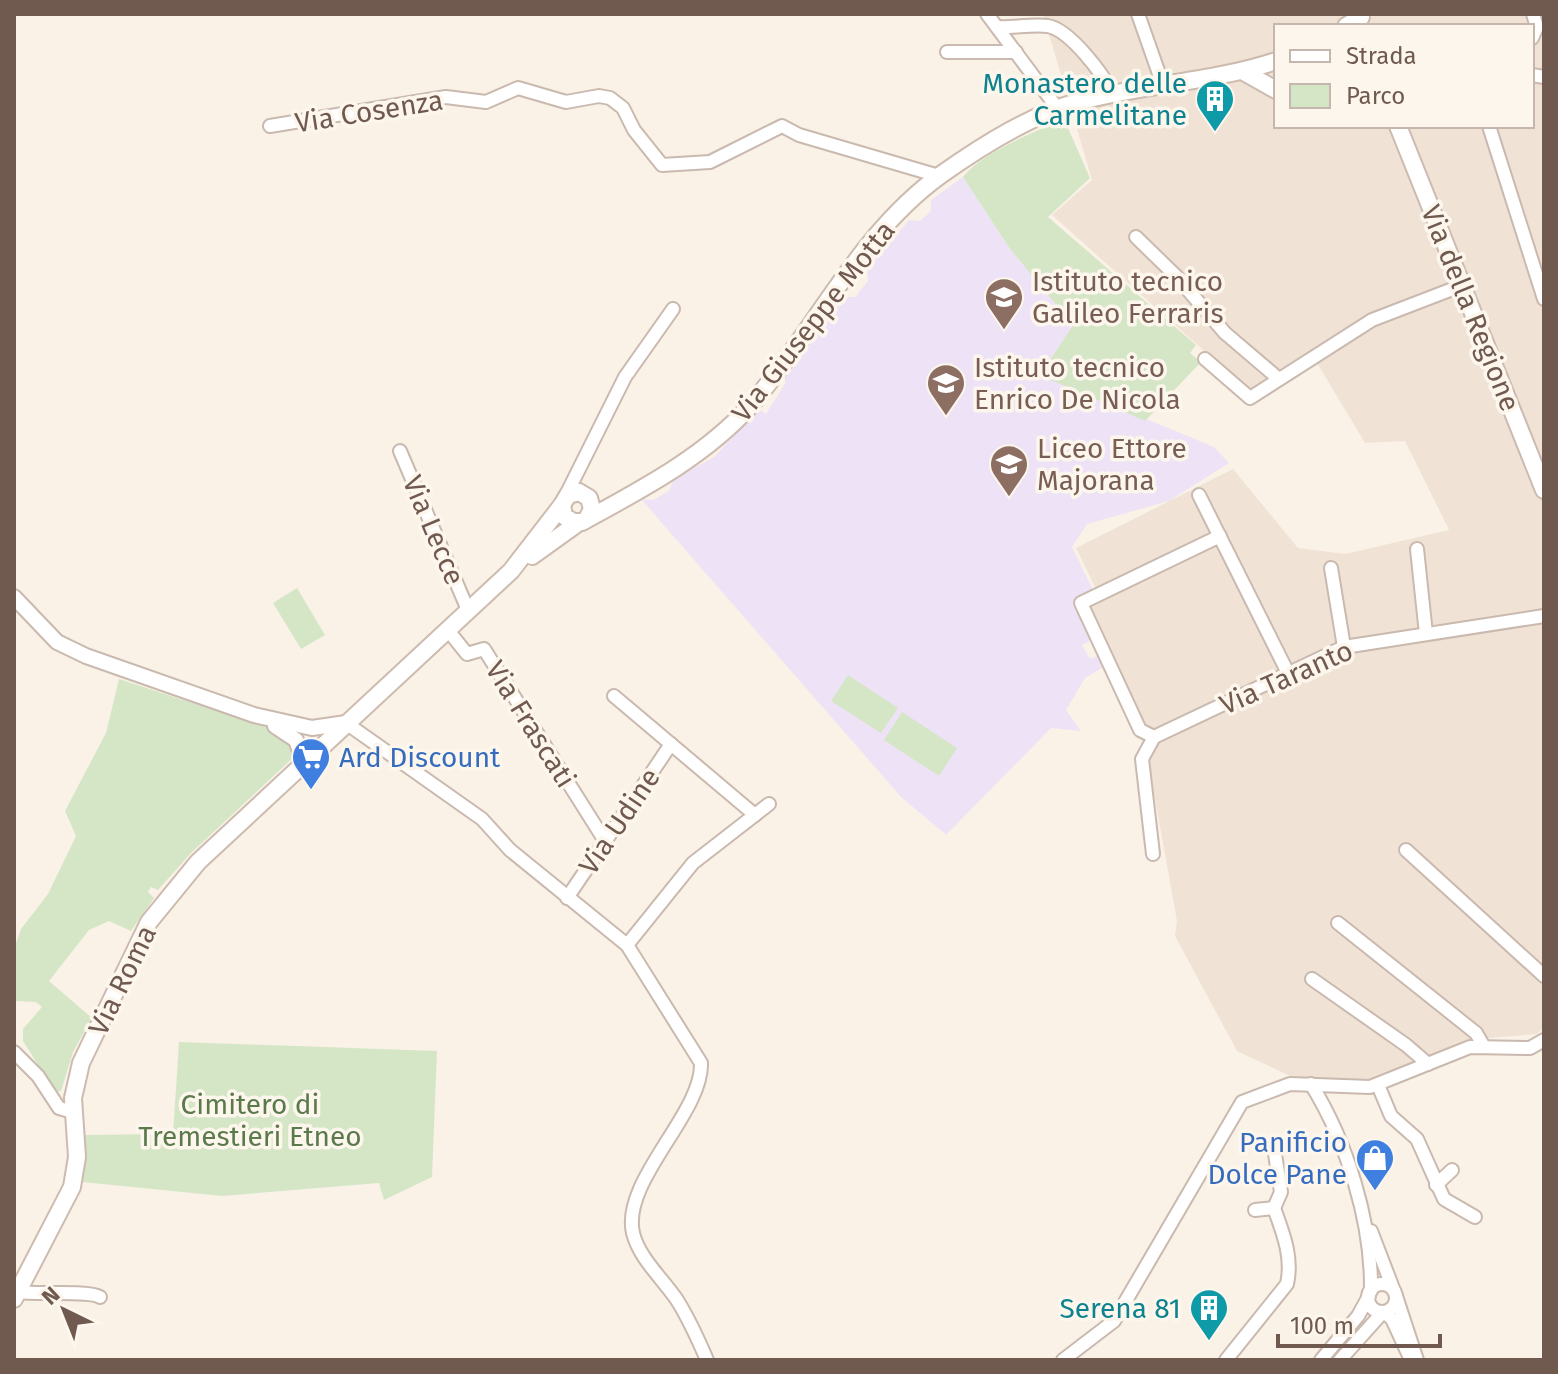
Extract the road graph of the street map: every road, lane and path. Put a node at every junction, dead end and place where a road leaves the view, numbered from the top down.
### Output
1 (987, 14) edge
2 (1138, 14) edge
3 (1533, 14) edge
4 (997, 27) junction
5 (1534, 34) edge
6 (947, 52) dead end
7 (1016, 52) junction
8 (1274, 62) edge
9 (1244, 72) junction
10 (1163, 85) junction
11 (1274, 89) edge
12 (1113, 94) junction
13 (1058, 109) junction
14 (270, 126) dead end
15 (1399, 128) edge
16 (1490, 128) edge
17 (939, 176) junction
18 (1136, 237) dead end
19 (1463, 285) junction
20 (1544, 299) edge
21 (673, 309) dead end
22 (1205, 359) dead end
23 (1279, 379) junction
24 (400, 451) dead end
25 (585, 453) junction
26 (650, 482) junction
27 (1544, 490) edge
28 (1199, 495) dead end
29 (587, 496) junction
30 (563, 502) junction
31 (582, 521) junction
32 (1220, 536) junction
33 (1417, 549) dead end
34 (1331, 568) dead end
35 (511, 571) junction
36 (14, 597) edge
37 (468, 610) junction
38 (1544, 616) edge
39 (447, 629) junction
40 (1426, 634) junction
41 (1344, 647) junction
42 (1288, 673) junction
43 (614, 696) dead end
44 (254, 715) junction
45 (346, 723) junction
46 (312, 728) junction
47 (1154, 737) junction
48 (671, 744) junction
49 (315, 751) junction
50 (769, 804) dead end
51 (755, 815) junction
52 (605, 841) junction
53 (1406, 850) dead end
54 (1153, 854) dead end
55 (567, 898) junction
56 (1338, 923) dead end
57 (627, 945) junction
58 (1544, 976) edge
59 (1312, 979) dead end
60 (1544, 1040) edge
61 (1483, 1045) junction
62 (16, 1057) edge
63 (1428, 1064) junction
64 (1311, 1084) junction
65 (1378, 1085) junction
66 (73, 1112) junction
67 (1275, 1154) dead end
68 (1452, 1170) dead end
69 (1436, 1185) junction
70 (1274, 1208) junction
71 (1255, 1210) dead end
72 (1361, 1210) junction
73 (1475, 1217) dead end
74 (1370, 1293) junction
75 (1395, 1293) junction
76 (16, 1296) edge
77 (100, 1297) dead end
78 (1384, 1312) junction
79 (707, 1360) edge
80 (1063, 1360) edge
81 (1226, 1360) edge
82 (1321, 1360) edge
83 (1340, 1360) edge
84 (1411, 1360) edge
85 (1417, 1360) edge

1 - 4 street
2 - 10 street
3 - 5 street
4 - 7 street
4 - 12 street
6 - 7 street
7 - 13 street
8 - 9 main road, Via Giuseppe Motta
9 - 10 main road, Via Giuseppe Motta
9 - 11 main road
10 - 12 main road, Via Giuseppe Motta
12 - 13 main road, Via Giuseppe Motta
13 - 17 main road, Via Giuseppe Motta
14 - 17 street, Via Cosenza
15 - 19 main road, Via della Regione
16 - 20 street
17 - 26 main road, Via Giuseppe Motta
18 - 23 street
19 - 23 street
19 - 27 main road, Via della Regione
21 - 25 street
22 - 23 street
24 - 37 street, Via Lecce
25 - 29 street
25 - 30 street
26 - 29 main road
26 - 31 main road
28 - 32 street
29 - 30 main road
29 - 31 main road
30 - 31 main road
30 - 35 main road
31 - 35 main road
32 - 42 street
32 - 47 street
33 - 40 street
34 - 41 street
35 - 37 main road
36 - 44 street
37 - 39 main road
38 - 40 street, Via Taranto
39 - 45 main road
39 - 52 street, Via Frascati
40 - 41 street, Via Taranto
41 - 42 street, Via Taranto
42 - 47 street, Via Taranto
43 - 48 street
44 - 46 street
44 - 49 street
45 - 46 street
45 - 49 main road, Via Roma
45 - 55 street
46 - 49 street
47 - 54 street
48 - 51 street
48 - 52 street, Via Udine
49 - 66 main road, Via Roma
50 - 51 street
51 - 57 street
52 - 55 street, Via Udine
53 - 58 street
55 - 57 street
56 - 61 street
57 - 79 street
59 - 63 street
60 - 61 street
61 - 63 street
62 - 66 street
63 - 65 street
64 - 65 street
64 - 72 street
64 - 80 street
65 - 69 street
66 - 76 main road, Via Roma
67 - 70 street
68 - 69 street
69 - 73 street
70 - 71 street
70 - 81 street
72 - 74 street
72 - 75 street
74 - 75 street
74 - 78 street
74 - 82 street
75 - 78 street
75 - 85 street
76 - 77 street
78 - 83 street
78 - 84 street

